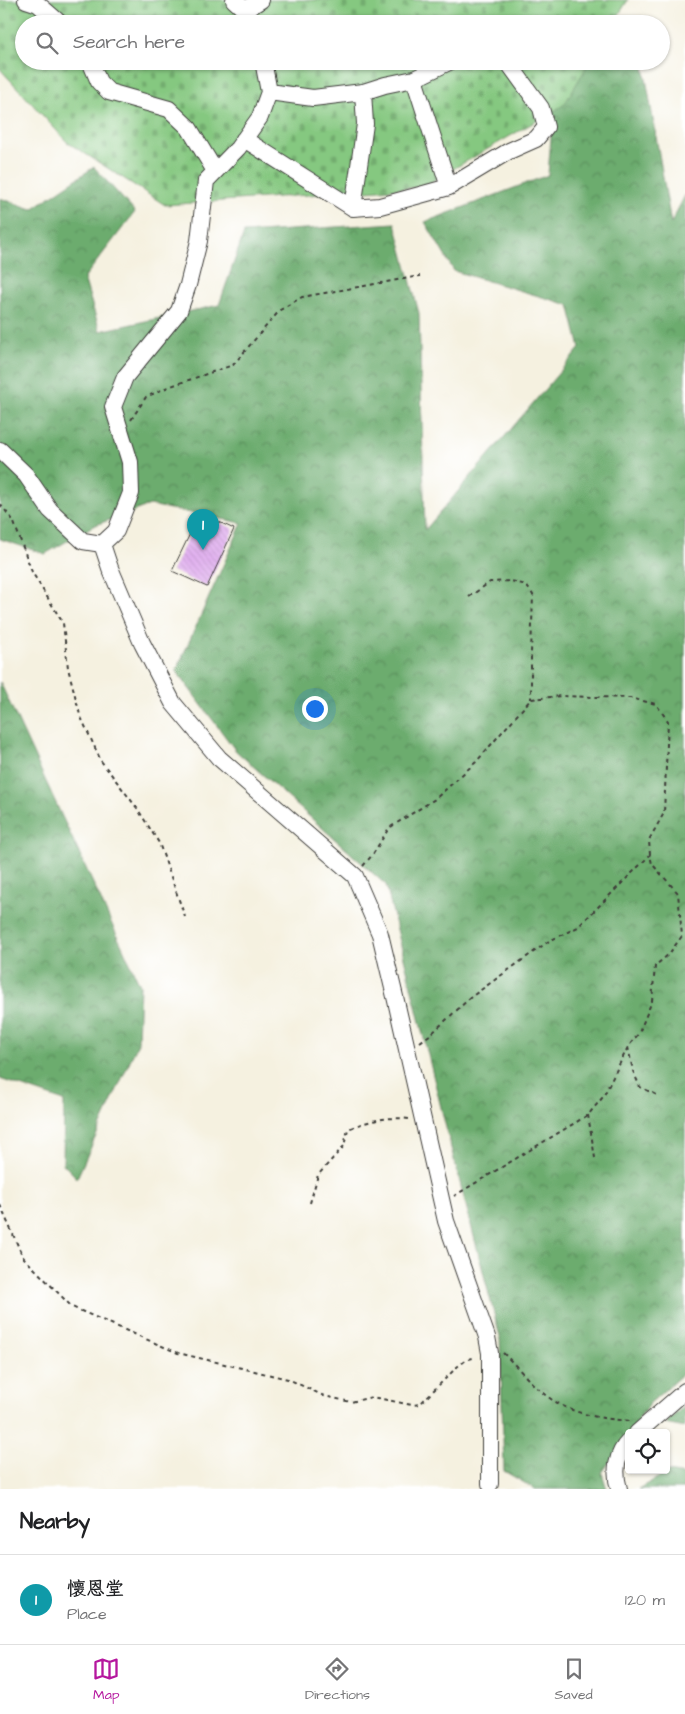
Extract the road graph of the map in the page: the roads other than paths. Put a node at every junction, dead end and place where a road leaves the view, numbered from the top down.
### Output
1 (26, 0) edge
2 (260, 0) edge
3 (244, 11) edge
4 (51, 15) edge
5 (94, 70) edge
6 (265, 70) edge
7 (432, 70) edge
8 (514, 70) edge
9 (414, 79) junction
10 (269, 92) junction
11 (363, 92) junction
12 (244, 139) junction
13 (215, 171) junction
14 (449, 187) junction
15 (353, 208) junction
16 (0, 450) edge
17 (102, 544) junction
18 (685, 1391) edge
19 (643, 1427) edge
20 (625, 1446) edge
21 (495, 1487) edge
22 (619, 1489) edge

1 - 4 lane
2 - 3 lane
5 - 13 lane
6 - 10 lane
7 - 9 lane
8 - 14 lane
9 - 11 lane
9 - 14 lane
10 - 11 lane
10 - 12 lane
11 - 15 lane
12 - 13 lane
12 - 15 lane
13 - 17 lane
14 - 15 lane
16 - 17 lane
17 - 21 lane
18 - 19 lane
20 - 22 lane

